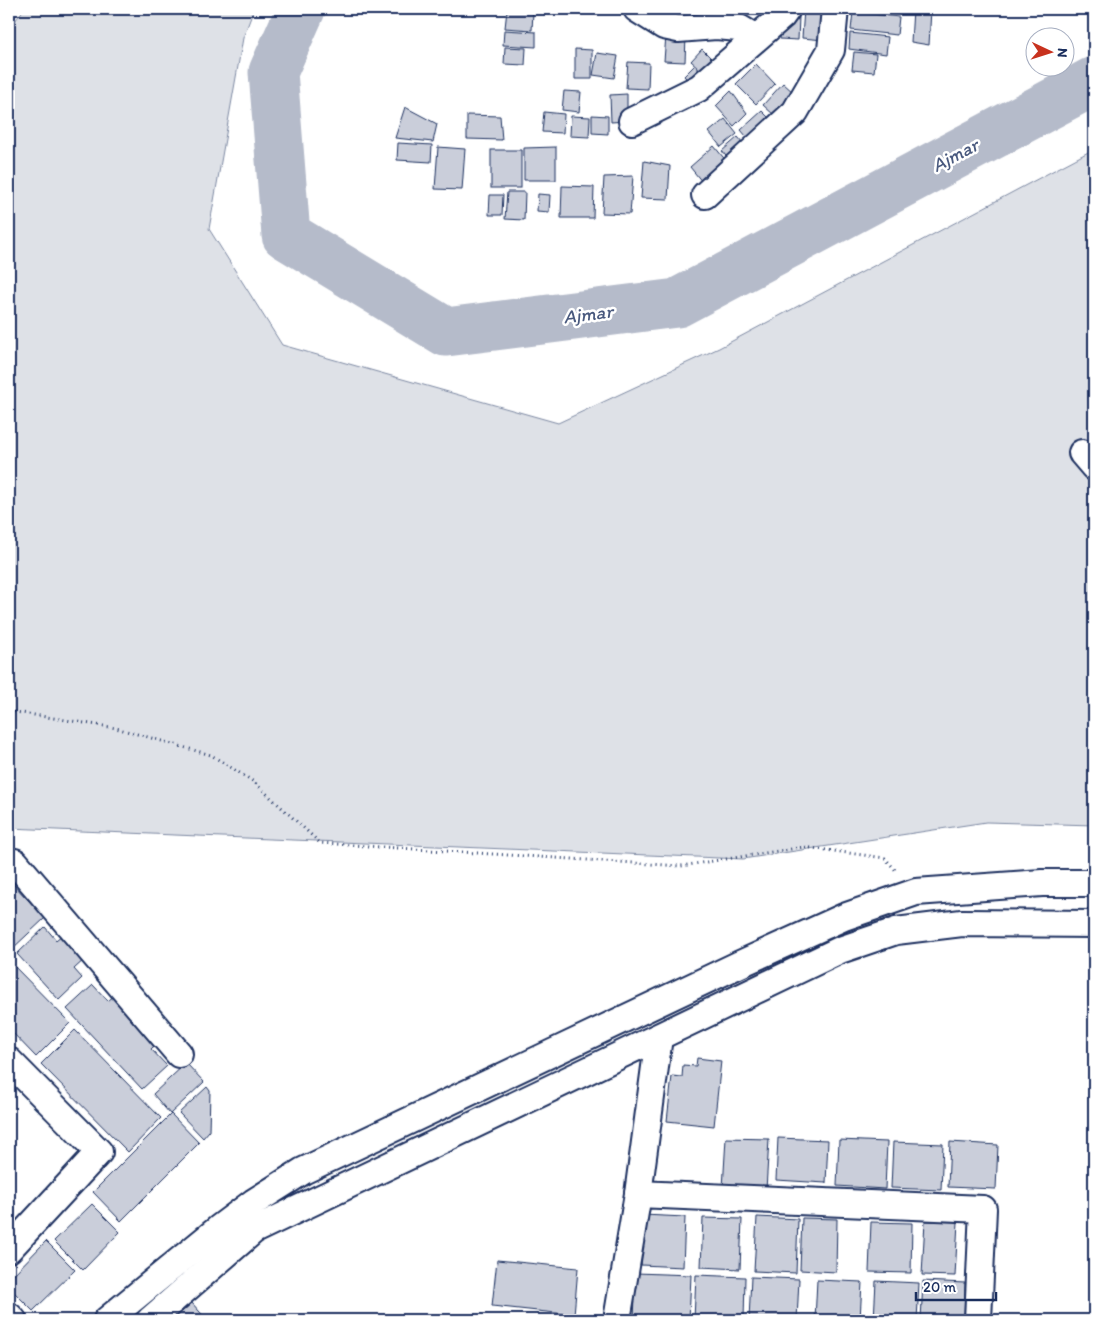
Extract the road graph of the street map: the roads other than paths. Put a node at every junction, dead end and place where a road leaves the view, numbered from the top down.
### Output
1 (637, 9) edge
2 (786, 9) edge
3 (835, 9) edge
4 (756, 38) junction
5 (632, 121) dead end
6 (705, 195) dead end
7 (9, 861) edge
8 (1094, 883) edge
9 (1094, 924) edge
10 (659, 1036) junction
11 (179, 1054) dead end
12 (9, 1061) edge
13 (638, 1194) junction
14 (9, 1249) edge
15 (9, 1316) edge
16 (13, 1320) edge
17 (107, 1320) edge
18 (150, 1320) edge
19 (618, 1320) edge
20 (978, 1320) edge

1 - 4 street
2 - 4 street
3 - 6 street
4 - 5 street
7 - 11 street
8 - 17 street
9 - 10 street
10 - 13 street
10 - 18 street
12 - 14 street
13 - 19 street
13 - 20 street
15 - 16 street

